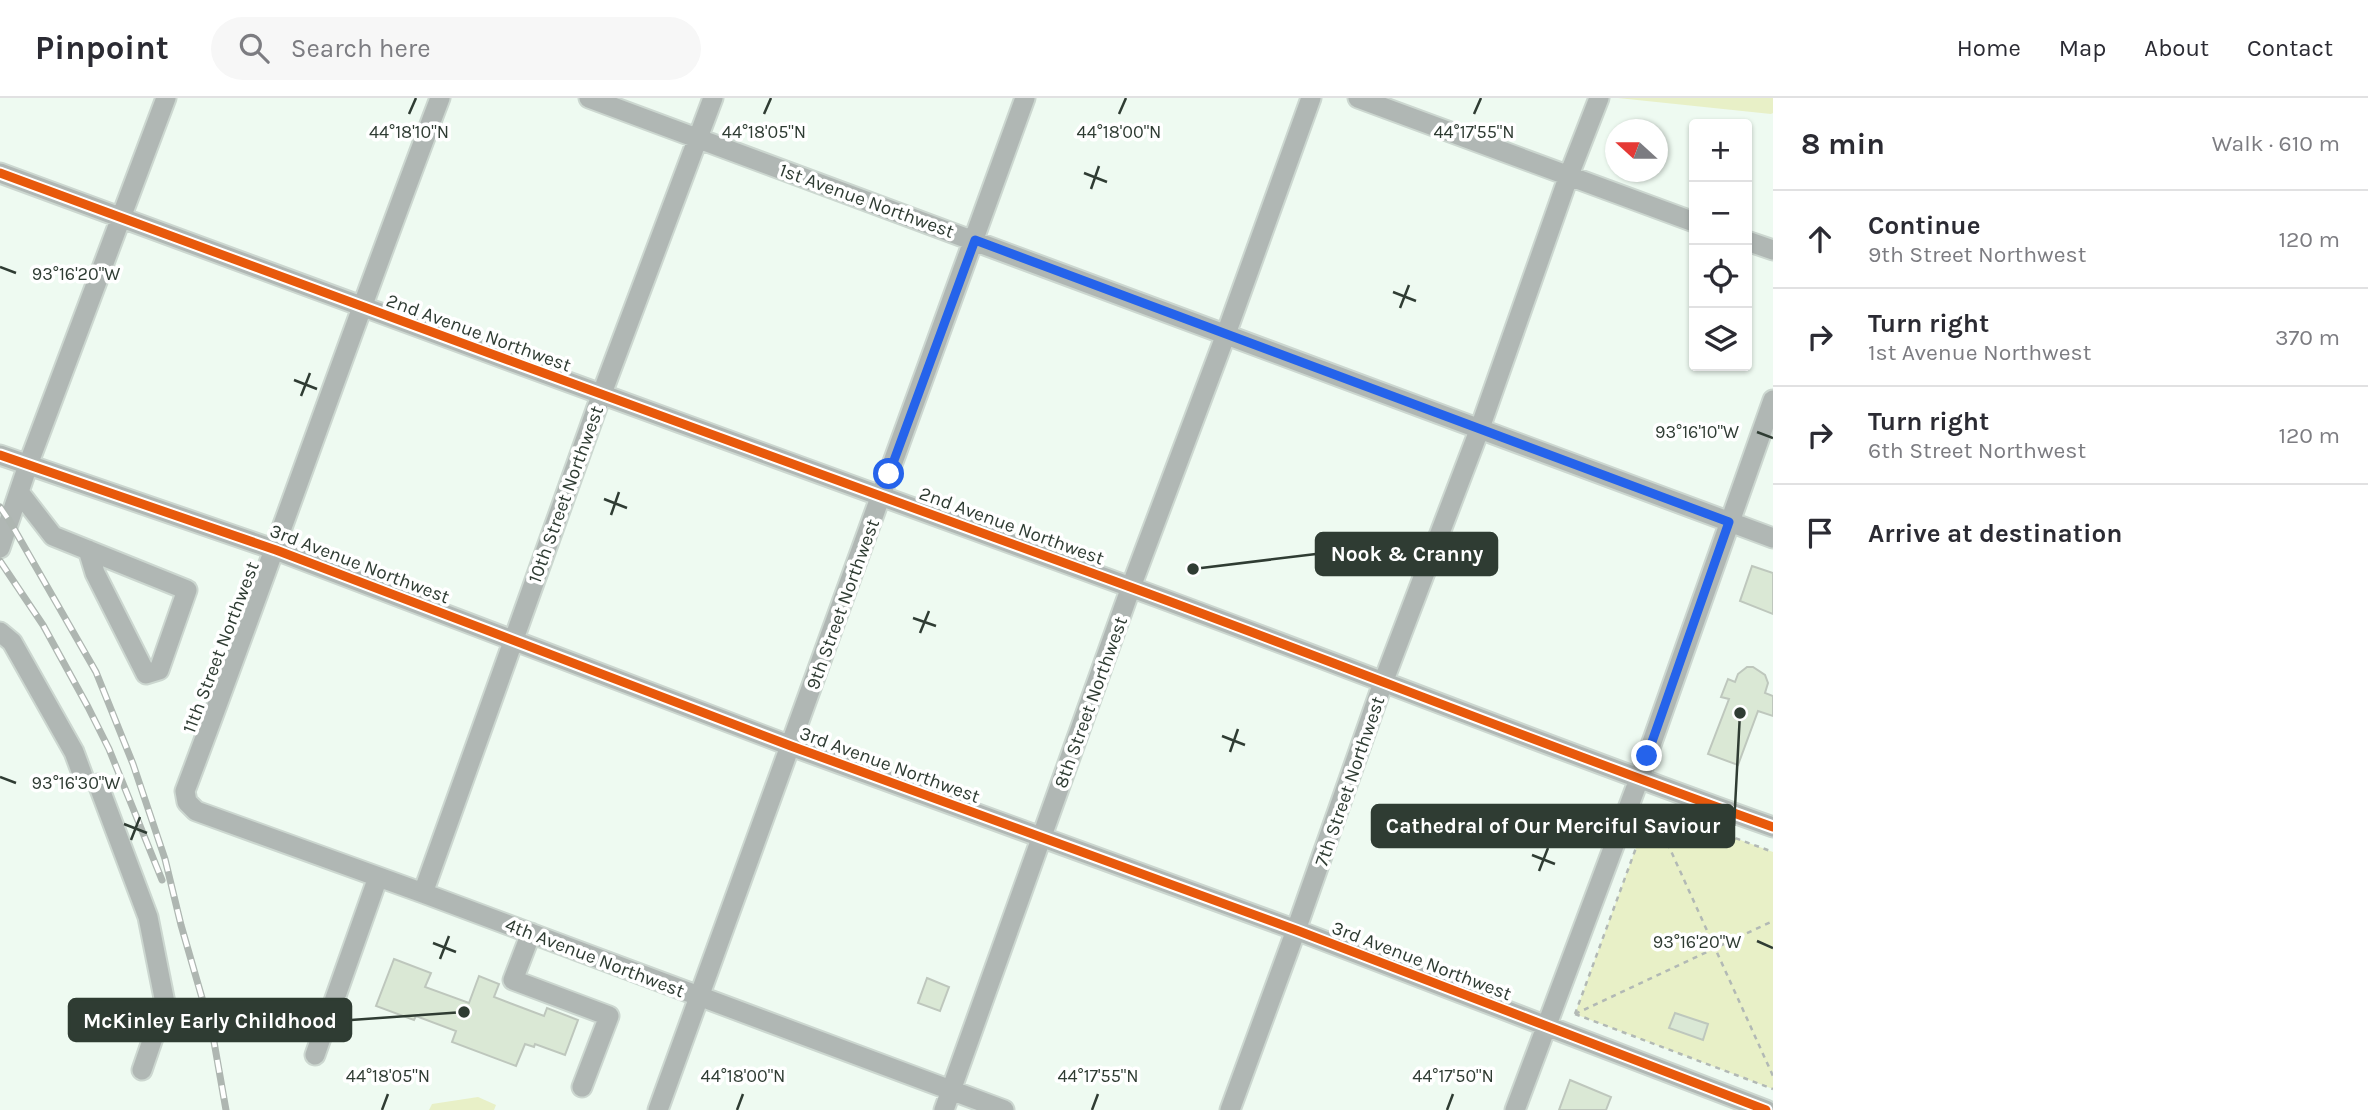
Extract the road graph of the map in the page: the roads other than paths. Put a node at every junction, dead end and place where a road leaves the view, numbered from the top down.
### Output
1 (166, 98) edge
2 (440, 98) edge
3 (589, 98) edge
4 (713, 98) edge
5 (1026, 98) edge
6 (1311, 98) edge
7 (1358, 98) edge
8 (1599, 98) edge
9 (699, 138) junction
10 (0, 173) edge
11 (1569, 175) junction
12 (121, 219) junction
13 (1689, 220) edge
14 (975, 240) junction
15 (1752, 243) edge
16 (1773, 250) edge
17 (361, 307) junction
18 (1226, 334) junction
19 (601, 396) junction
20 (1773, 400) edge
21 (1480, 428) junction
22 (0, 455) edge
23 (28, 464) junction
24 (19, 492) junction
25 (881, 496) junction
26 (1729, 522) junction
27 (1773, 538) edge
28 (0, 548) edge
29 (88, 550) junction
30 (276, 550) junction
31 (1131, 587) junction
32 (0, 632) edge
33 (513, 640) junction
34 (1384, 680) junction
35 (791, 746) junction
36 (1639, 779) junction
37 (187, 802) joint
38 (1773, 827) edge
39 (1041, 838) junction
40 (378, 877) junction
41 (423, 893) junction
42 (1296, 930) junction
43 (531, 933) junction
44 (699, 996) junction
45 (1545, 1027) junction
46 (315, 1055) dead end
47 (142, 1070) dead end
48 (582, 1087) dead end
49 (951, 1090) junction
50 (658, 1110) edge
51 (944, 1110) edge
52 (1004, 1110) edge
53 (1230, 1110) edge
54 (1515, 1110) edge
55 (1766, 1110) edge

1 - 12 street
2 - 17 street, 11th Street Northwest
3 - 9 street, 1st Avenue Northwest
4 - 9 street, 10th Street Northwest
5 - 14 street, 9th Street Northwest
6 - 18 street, 8th Street Northwest
7 - 11 street
8 - 11 street, 7th Street Northwest
9 - 14 street, 1st Avenue Northwest
9 - 19 street, 10th Street Northwest
10 - 12 street, 2nd Avenue Northwest
11 - 13 street
11 - 21 street, 7th Street Northwest
12 - 17 street, 2nd Avenue Northwest
12 - 23 street
14 - 18 street, 1st Avenue Northwest
14 - 25 street, 9th Street Northwest
15 - 16 street
17 - 19 street, 2nd Avenue Northwest
17 - 30 street, 11th Street Northwest
18 - 21 street, 1st Avenue Northwest
18 - 31 street, 8th Street Northwest
19 - 25 street, 2nd Avenue Northwest
19 - 33 street, 10th Street Northwest
20 - 26 street
21 - 26 street, 1st Avenue Northwest
21 - 34 street, 7th Street Northwest
22 - 23 street, 3rd Avenue Northwest
23 - 24 street
23 - 30 street, 3rd Avenue Northwest
24 - 28 street
24 - 29 street
25 - 31 street, 2nd Avenue Northwest
25 - 35 street, 9th Street Northwest
26 - 27 street, 1st Avenue Northwest
26 - 36 street
29 - 29 street
30 - 33 street, 3rd Avenue Northwest
30 - 37 street, 11th Street Northwest
31 - 34 street, 2nd Avenue Northwest
31 - 39 street, 8th Street Northwest
32 - 47 street
33 - 35 street, 3rd Avenue Northwest
33 - 41 street, 10th Street Northwest
34 - 36 street, 2nd Avenue Northwest
34 - 42 street, 7th Street Northwest
35 - 39 street, 3rd Avenue Northwest
35 - 44 street, 9th Street Northwest
36 - 38 street, 2nd Avenue Northwest
36 - 45 street
37 - 40 street, 4th Avenue Northwest
39 - 42 street, 3rd Avenue Northwest
39 - 49 street, 8th Street Northwest
40 - 41 street, 4th Avenue Northwest
40 - 46 street
41 - 43 street, 4th Avenue Northwest
42 - 45 street, 3rd Avenue Northwest
42 - 53 street, 7th Street Northwest
43 - 44 street, 4th Avenue Northwest
43 - 48 street
44 - 49 street, 4th Avenue Northwest
44 - 50 street, 9th Street Northwest
45 - 54 street
45 - 55 street, 3rd Avenue Northwest
49 - 51 street, 8th Street Northwest
49 - 52 street, 4th Avenue Northwest

